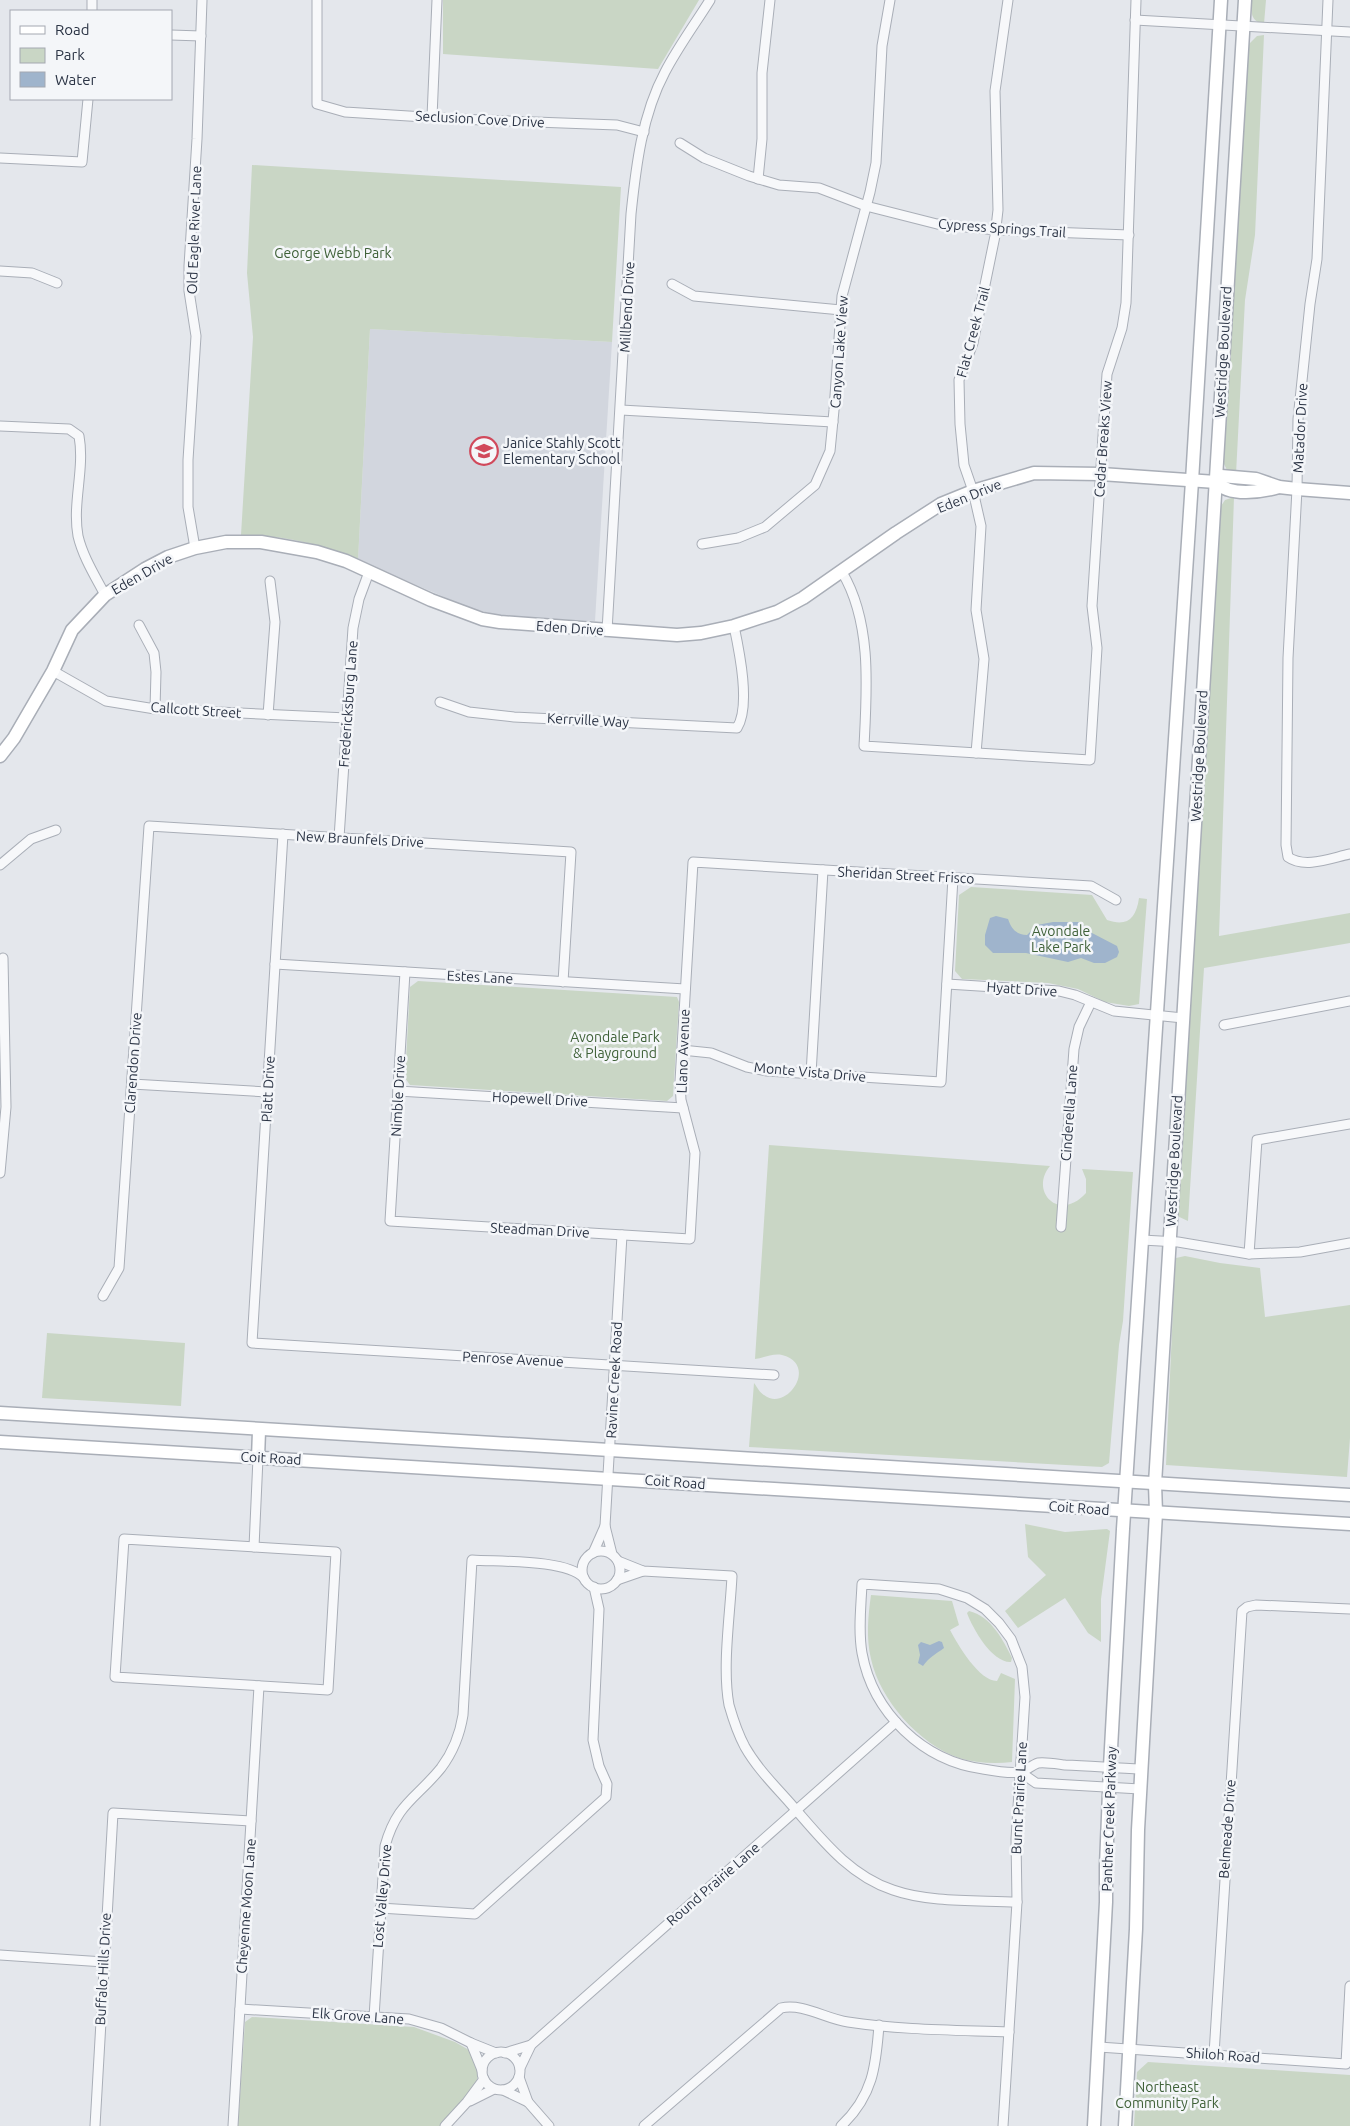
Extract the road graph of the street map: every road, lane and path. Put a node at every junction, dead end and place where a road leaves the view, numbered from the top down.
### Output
1 (202, 0) edge
2 (316, 0) edge
3 (437, 0) edge
4 (710, 0) edge
5 (770, 0) edge
6 (890, 0) edge
7 (1008, 0) edge
8 (1136, 0) edge
9 (1222, 0) edge
10 (1245, 0) edge
11 (1328, 0) edge
12 (1135, 20) junction
13 (1220, 25) junction
14 (1243, 26) junction
15 (1327, 30) junction
16 (1350, 32) edge
17 (172, 35) edge
18 (201, 36) junction
19 (88, 100) edge
20 (432, 117) junction
21 (644, 132) junction
22 (680, 143) dead end
23 (0, 158) edge
24 (758, 179) junction
25 (866, 206) junction
26 (996, 230) junction
27 (1129, 235) junction
28 (0, 272) edge
29 (57, 283) dead end
30 (672, 284) dead end
31 (841, 310) junction
32 (621, 410) junction
33 (833, 422) junction
34 (0, 426) edge
35 (1101, 474) junction
36 (1192, 481) junction
37 (1216, 482) junction
38 (1297, 489) junction
39 (973, 491) junction
40 (1350, 493) edge
41 (702, 544) dead end
42 (196, 548) junction
43 (369, 572) junction
44 (842, 572) junction
45 (270, 581) dead end
46 (105, 595) junction
47 (139, 625) dead end
48 (734, 626) junction
49 (607, 631) junction
50 (54, 671) junction
51 (440, 702) dead end
52 (155, 709) junction
53 (268, 715) junction
54 (347, 718) junction
55 (976, 753) junction
56 (0, 756) edge
57 (149, 826) joint
58 (56, 830) dead end
59 (283, 834) junction
60 (339, 838) junction
61 (1350, 854) edge
62 (693, 862) joint
63 (0, 865) edge
64 (823, 870) junction
65 (953, 878) junction
66 (1116, 900) dead end
67 (4, 958) dead end
68 (275, 964) junction
69 (405, 972) junction
70 (563, 982) junction
71 (947, 984) junction
72 (685, 989) junction
73 (1091, 1002) junction
74 (1350, 1002) edge
75 (1156, 1016) junction
76 (1183, 1018) junction
77 (1224, 1025) dead end
78 (682, 1050) junction
79 (811, 1074) junction
80 (132, 1084) junction
81 (398, 1091) junction
82 (267, 1092) junction
83 (3, 1106) edge
84 (683, 1108) junction
85 (1350, 1124) edge
86 (0, 1173) edge
87 (390, 1221) joint
88 (1061, 1227) dead end
89 (622, 1235) junction
90 (690, 1239) joint
91 (1142, 1240) junction
92 (1169, 1241) junction
93 (1350, 1243) edge
94 (1250, 1254) junction
95 (103, 1296) dead end
96 (252, 1343) joint
97 (614, 1365) junction
98 (774, 1375) dead end
99 (0, 1414) edge
100 (259, 1431) junction
101 (0, 1442) edge
102 (610, 1452) junction
103 (258, 1458) junction
104 (608, 1477) junction
105 (1127, 1484) junction
106 (1154, 1484) junction
107 (1350, 1495) edge
108 (1125, 1511) junction
109 (1156, 1512) junction
110 (1350, 1524) edge
111 (605, 1526) junction
112 (254, 1547) junction
113 (593, 1552) junction
114 (612, 1554) junction
115 (585, 1559) junction
116 (618, 1561) junction
117 (563, 1566) junction
118 (643, 1571) junction
119 (584, 1578) junction
120 (615, 1582) junction
121 (594, 1587) junction
122 (599, 1609) junction
123 (1350, 1609) edge
124 (259, 1686) junction
125 (896, 1722) junction
126 (1110, 1767) junction
127 (1141, 1769) junction
128 (1020, 1772) junction
129 (1110, 1788) junction
130 (1140, 1789) junction
131 (797, 1810) junction
132 (251, 1821) junction
133 (1017, 1902) junction
134 (380, 1908) junction
135 (0, 1955) edge
136 (104, 1962) junction
137 (1350, 1986) edge
138 (240, 2009) junction
139 (374, 2017) junction
140 (879, 2025) junction
141 (1009, 2032) junction
142 (471, 2044) junction
143 (531, 2045) junction
144 (1099, 2047) junction
145 (1129, 2049) junction
146 (500, 2053) junction
147 (1214, 2054) junction
148 (520, 2068) junction
149 (483, 2074) junction
150 (519, 2078) junction
151 (498, 2090) junction
152 (467, 2102) junction
153 (528, 2102) junction
154 (94, 2126) edge
155 (233, 2126) edge
156 (445, 2126) edge
157 (549, 2126) edge
158 (644, 2126) edge
159 (840, 2126) edge
160 (1003, 2126) edge
161 (1094, 2126) edge
162 (1124, 2126) edge

1 - 18 street, Old Eagle River Lane
2 - 20 street, Seclusion Cove Drive
3 - 20 street
4 - 21 street, Millbend Drive
5 - 24 street
6 - 25 street, Canyon Lake View
7 - 26 street, Flat Creek Trail
8 - 12 street, Cedar Breaks View
9 - 13 main road, Westridge Boulevard
10 - 14 main road, Westridge Boulevard
11 - 15 street, Matador Drive
12 - 13 street
12 - 27 street, Cedar Breaks View
13 - 14 street
13 - 36 main road, Westridge Boulevard
14 - 15 street
14 - 37 main road, Westridge Boulevard
15 - 16 street
15 - 38 street, Matador Drive
17 - 18 street
18 - 42 street, Old Eagle River Lane
19 - 23 street
20 - 21 street, Seclusion Cove Drive
21 - 32 street, Millbend Drive
22 - 24 street, Cypress Springs Trail
24 - 25 street, Cypress Springs Trail
25 - 26 street, Cypress Springs Trail
25 - 31 street, Canyon Lake View
26 - 27 street, Cypress Springs Trail
26 - 39 street, Flat Creek Trail
27 - 35 street, Cedar Breaks View
28 - 29 street
30 - 31 street
31 - 33 street, Canyon Lake View
32 - 33 street
32 - 49 street, Millbend Drive
33 - 41 street, Canyon Lake View
34 - 46 street
35 - 36 main road, Eden Drive
35 - 39 main road, Eden Drive
35 - 55 street, Cedar Breaks View
36 - 37 main road, Eden Drive
36 - 75 main road, Westridge Boulevard
37 - 38 main road, Eden Drive
37 - 76 main road, Westridge Boulevard
38 - 40 main road, Eden Drive
38 - 61 street, Matador Drive
39 - 44 main road, Eden Drive
39 - 55 street, Flat Creek Trail
42 - 43 main road, Eden Drive
42 - 46 main road, Eden Drive
43 - 49 main road, Eden Drive
43 - 54 street, Fredericksburg Lane
44 - 48 main road, Eden Drive
44 - 55 street
45 - 53 street
46 - 50 main road, Eden Drive
47 - 52 street
48 - 49 main road, Eden Drive
48 - 51 street, Kerrville Way
50 - 52 street, Callcott Street
50 - 56 main road, Eden Drive
52 - 53 street, Callcott Street
53 - 54 street, Callcott Street
54 - 60 street, Fredericksburg Lane
57 - 59 street, New Braunfels Drive
57 - 80 street, Clarendon Drive
58 - 63 street
59 - 60 street, New Braunfels Drive
59 - 68 street, Platt Drive
60 - 70 street, New Braunfels Drive
62 - 64 street, Sheridan Street Frisco
62 - 72 street, Llano Avenue
64 - 65 street, Sheridan Street Frisco
64 - 79 street
65 - 66 street, Sheridan Street Frisco
65 - 71 street
67 - 83 street
68 - 69 street, Estes Lane
68 - 82 street, Platt Drive
69 - 70 street, Estes Lane
69 - 81 street, Nimble Drive
70 - 72 street, Estes Lane
71 - 73 street, Hyatt Drive
71 - 79 street, Monte Vista Drive
72 - 78 street, Llano Avenue
73 - 75 street, Hyatt Drive
73 - 88 street, Cinderella Lane
74 - 77 street
75 - 76 street, Hyatt Drive
75 - 91 main road, Westridge Boulevard
76 - 92 main road, Westridge Boulevard
78 - 79 street, Monte Vista Drive
78 - 84 street, Llano Avenue
80 - 82 street
80 - 95 street, Clarendon Drive
81 - 84 street, Hopewell Drive
81 - 87 street, Nimble Drive
82 - 96 street, Platt Drive
83 - 86 street
84 - 90 street, Llano Avenue
85 - 94 street
87 - 89 street, Steadman Drive
89 - 90 street, Steadman Drive
89 - 97 street, Ravine Creek Road
91 - 92 street
91 - 105 main road, Westridge Boulevard
92 - 94 street
92 - 106 main road, Westridge Boulevard
93 - 94 street
96 - 97 street, Penrose Avenue
97 - 98 street, Penrose Avenue
97 - 102 street, Ravine Creek Road
99 - 100 main road, Coit Road
100 - 102 main road, Coit Road
100 - 103 main road
101 - 103 main road, Coit Road
102 - 104 street, Ravine Creek Road
102 - 105 main road, Coit Road
103 - 104 main road, Coit Road
103 - 112 street
104 - 108 main road, Coit Road
104 - 111 street, Ravine Creek Road
105 - 106 main road, Coit Road
105 - 108 main road, Westridge Boulevard
106 - 107 main road, Coit Road
106 - 109 main road, Westridge Boulevard
108 - 109 main road, Coit Road
108 - 126 main road, Panther Creek Parkway
109 - 110 main road, Coit Road
109 - 127 main road
111 - 113 street, Ravine Creek Road
111 - 114 street, Ravine Creek Road
112 - 124 street
112 - 124 street
113 - 114 street
113 - 115 street
114 - 116 street
115 - 117 street
115 - 119 street
116 - 118 street
116 - 120 street
117 - 119 street
117 - 134 street, Lost Valley Drive
118 - 120 street
118 - 131 street
119 - 121 street
120 - 121 street
120 - 122 street
121 - 122 street
122 - 134 street
123 - 147 street, Belmeade Drive
124 - 132 street, Cheyenne Moon Lane
125 - 128 street
125 - 128 street, Burnt Prairie Lane
125 - 131 street, Round Prairie Lane
126 - 127 street
126 - 128 street
126 - 129 main road, Panther Creek Parkway
127 - 130 main road
128 - 129 street
128 - 133 street, Burnt Prairie Lane
129 - 130 street
129 - 144 main road, Panther Creek Parkway
130 - 145 main road
131 - 133 street
131 - 143 street, Round Prairie Lane
132 - 136 street, Buffalo Hills Drive
132 - 138 street, Cheyenne Moon Lane
133 - 141 street, Burnt Prairie Lane
134 - 139 street, Lost Valley Drive
135 - 136 street
136 - 154 street, Buffalo Hills Drive
137 - 147 street, Shiloh Road
138 - 139 street, Elk Grove Lane
138 - 155 street, Cheyenne Moon Lane
139 - 142 street, Elk Grove Lane
140 - 141 street
140 - 158 street
140 - 159 street
141 - 160 street, Burnt Prairie Lane
142 - 146 street, Elk Grove Lane
142 - 149 street
143 - 146 street, Round Prairie Lane
143 - 148 street, Round Prairie Lane
144 - 145 street, Shiloh Road
144 - 161 main road, Panther Creek Parkway
145 - 147 street, Shiloh Road
145 - 162 main road
146 - 148 street
146 - 149 street
148 - 150 street
149 - 151 street
149 - 152 street
150 - 151 street
150 - 153 street
151 - 152 street
151 - 153 street
152 - 156 street
153 - 157 street

